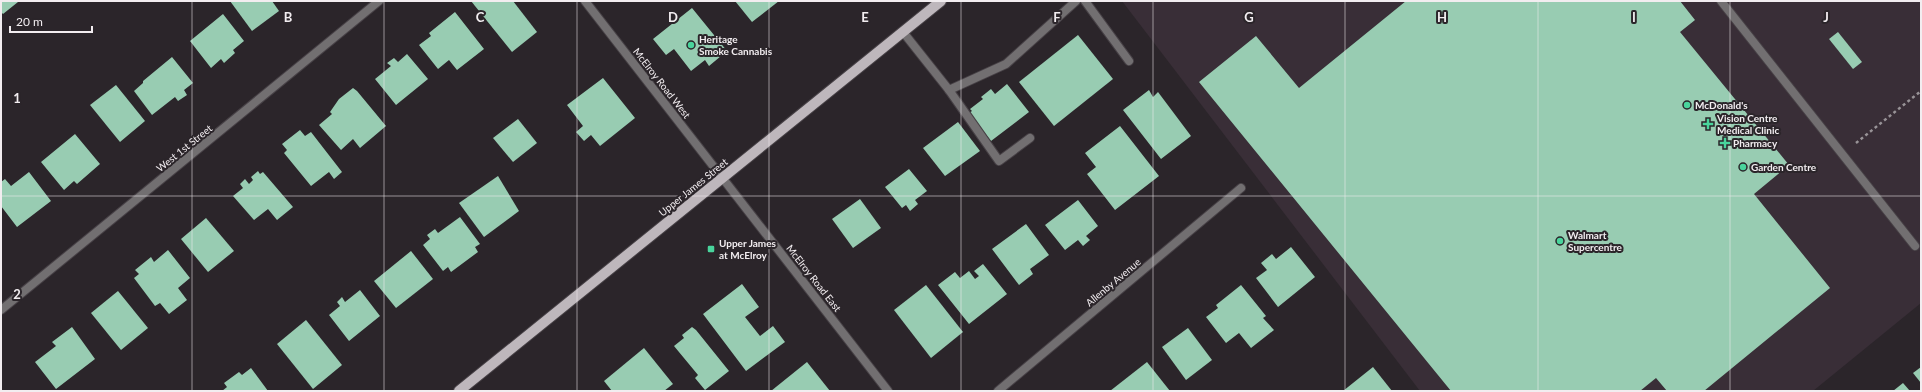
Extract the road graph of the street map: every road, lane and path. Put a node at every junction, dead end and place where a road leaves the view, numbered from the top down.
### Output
1 (379, 1) edge
2 (585, 1) edge
3 (942, 1) edge
4 (1076, 1) edge
5 (1085, 1) edge
6 (1721, 1) edge
7 (903, 32) junction
8 (1128, 61) dead end
9 (949, 90) junction
10 (1921, 91) edge
11 (1030, 138) dead end
12 (1842, 154) junction
13 (723, 177) junction
14 (1241, 188) dead end
15 (1915, 246) dead end
16 (1, 310) edge
17 (459, 391) edge
18 (888, 391) edge
19 (998, 391) edge

1 - 16 street, West 1st Street
2 - 13 street, McElroy Road West
3 - 7 main road, Upper James Street
4 - 9 street
5 - 8 street
6 - 12 street
7 - 9 street
7 - 13 main road, Upper James Street
9 - 11 street
10 - 12 path
12 - 15 street
13 - 17 main road, Upper James Street
13 - 18 street, McElroy Road East
14 - 19 street, Allenby Avenue

